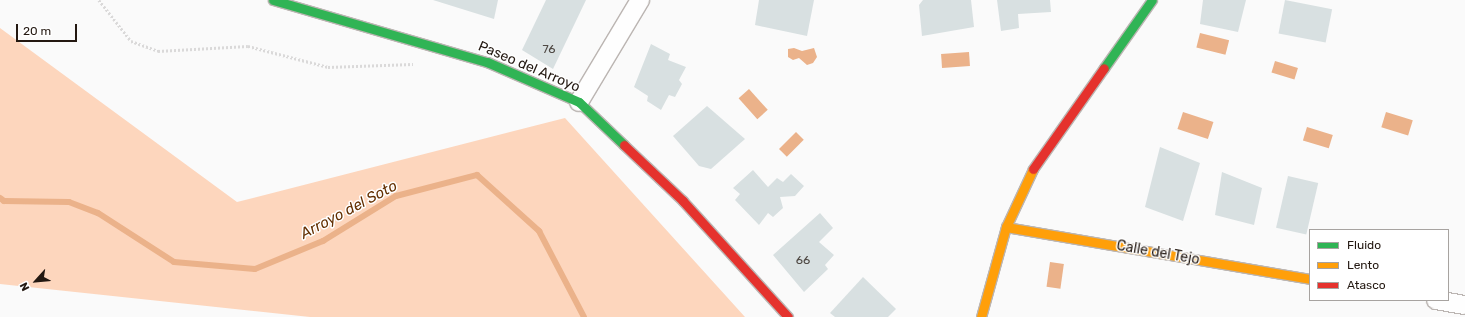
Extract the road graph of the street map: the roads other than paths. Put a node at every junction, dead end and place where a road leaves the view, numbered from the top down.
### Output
1 (273, 0) edge
2 (640, 0) edge
3 (1152, 0) edge
4 (579, 102) junction
5 (1006, 227) junction
6 (1309, 279) edge
7 (1442, 301) edge
8 (1465, 305) edge
9 (788, 317) edge
10 (981, 317) edge

1 - 4 street, Paseo del Arroyo
2 - 4 street
3 - 5 street
4 - 9 street, Paseo del Arroyo
5 - 6 street, Calle del Tejo
5 - 10 street
7 - 8 street

